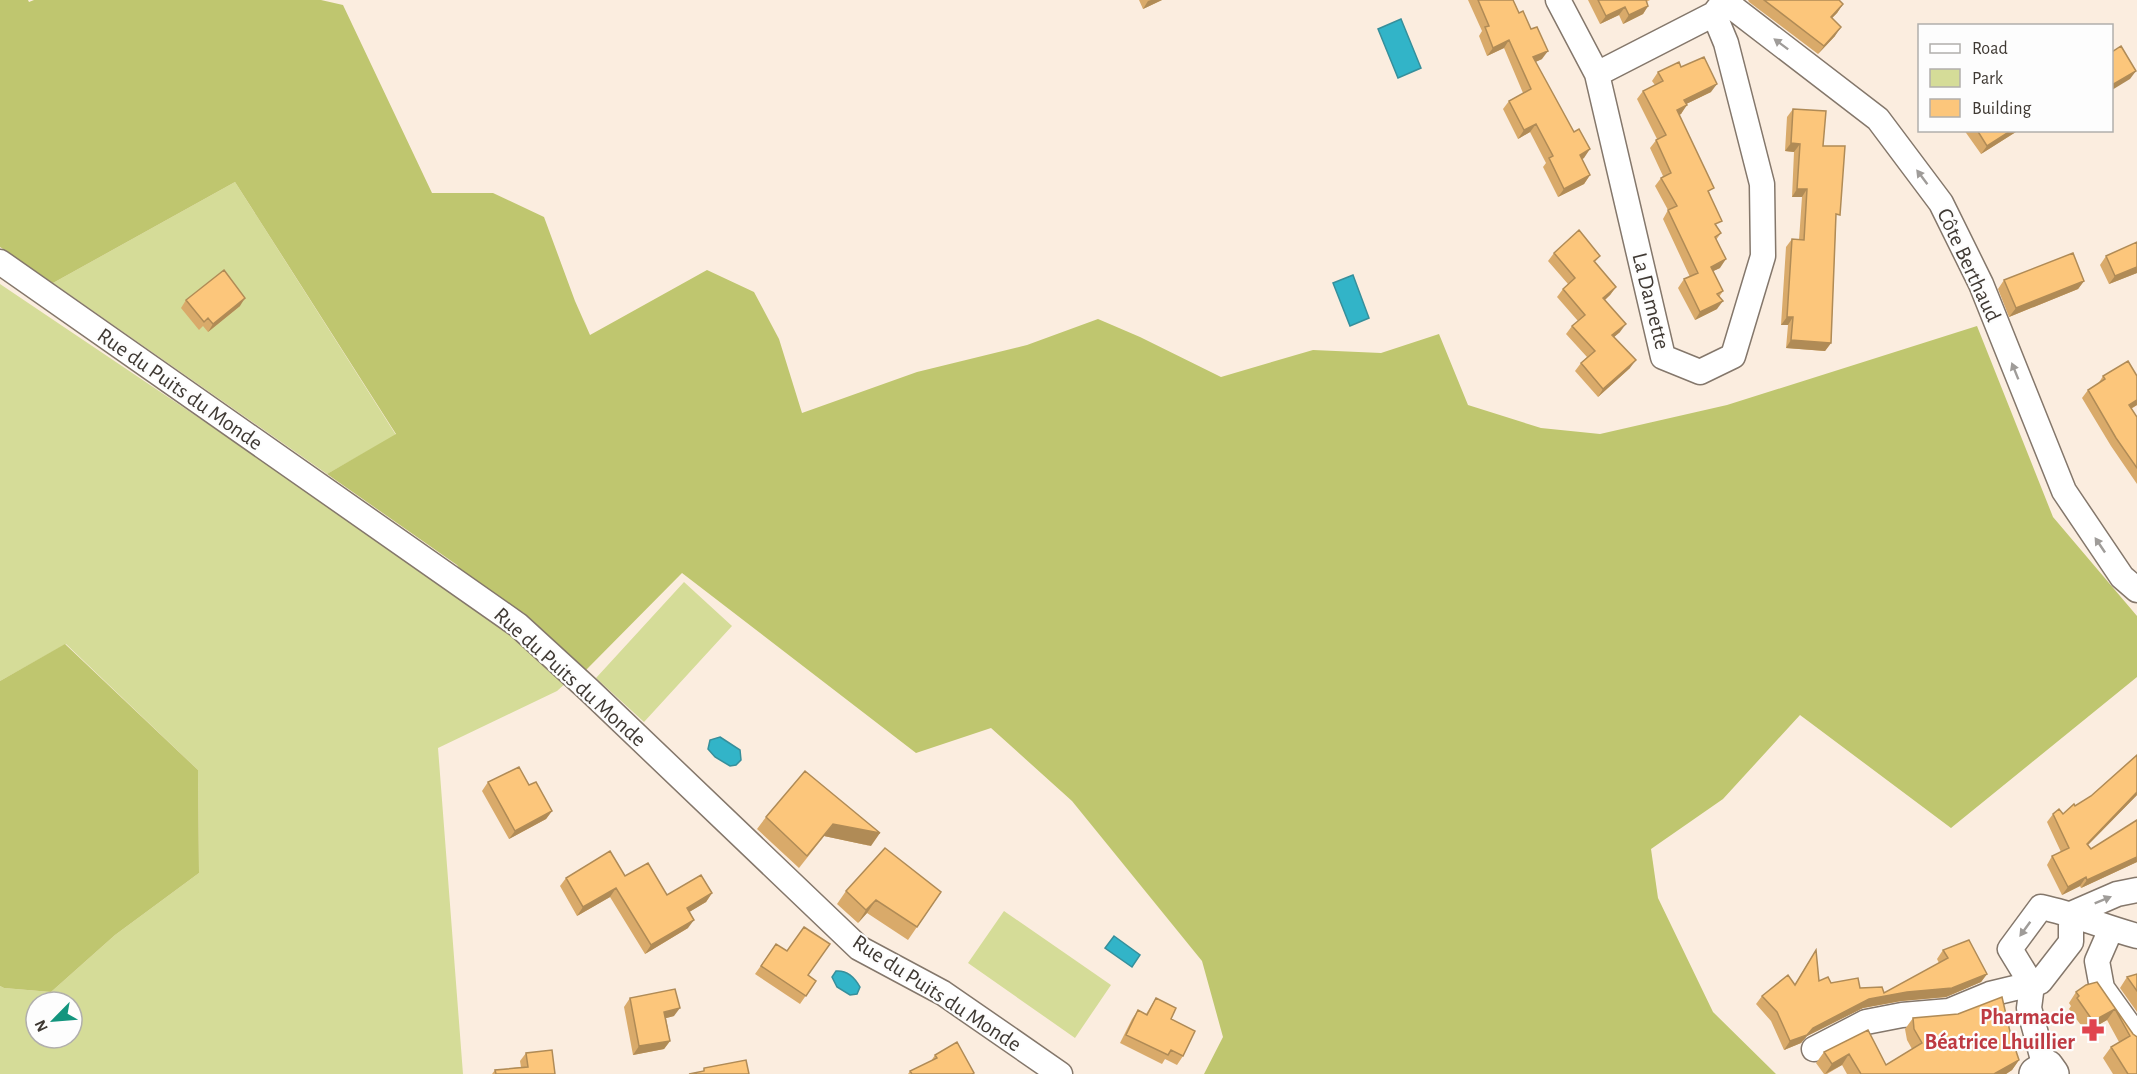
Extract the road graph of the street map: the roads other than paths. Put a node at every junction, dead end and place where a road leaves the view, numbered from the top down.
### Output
1 (1558, 0) edge
2 (1720, 5) edge
3 (1597, 74) junction
4 (0, 262) edge
5 (2137, 590) edge
6 (2137, 890) edge
7 (2071, 914) junction
8 (2111, 929) junction
9 (2137, 936) edge
10 (2032, 985) junction
11 (2137, 1037) edge
12 (1814, 1049) dead end
13 (2045, 1072) edge
14 (1060, 1074) edge

1 - 3 street, La Damette
2 - 3 street
2 - 3 street, La Damette
5 -> 2 street, Côte Berthaud
4 - 14 street, Rue du Puits du Monde
7 -> 6 street
7 - 8 street
7 - 10 street
7 -> 10 street
8 - 9 street
8 - 11 street
10 - 12 street
10 - 13 street

